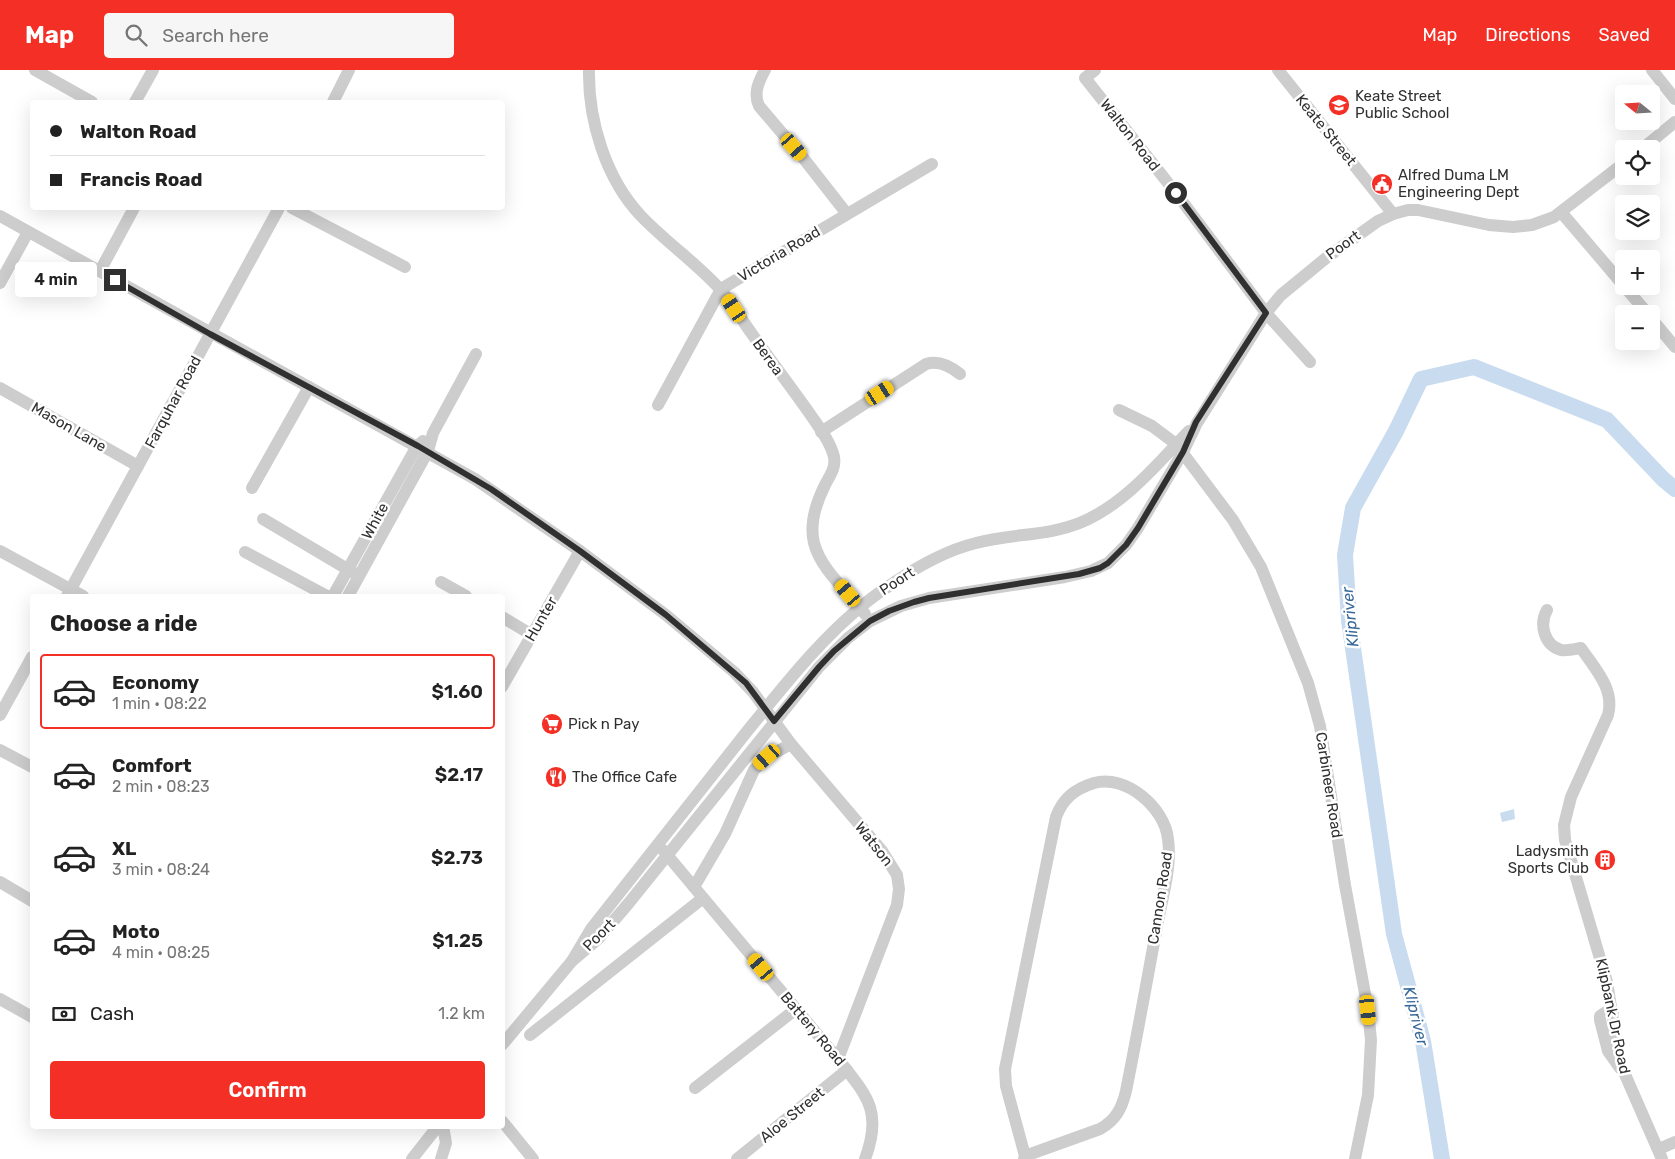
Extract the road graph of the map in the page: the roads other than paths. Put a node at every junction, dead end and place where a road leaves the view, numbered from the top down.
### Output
1 (35, 70) edge
2 (153, 70) edge
3 (349, 70) edge
4 (589, 70) edge
5 (765, 70) edge
6 (1278, 70) edge
7 (1652, 70) edge
8 (1090, 74) edge
9 (1675, 99) edge
10 (88, 100) edge
11 (136, 100) edge
12 (334, 100) edge
13 (1675, 122) edge
14 (1653, 140) edge
15 (932, 164) dead end
16 (1615, 170) edge
17 (133, 210) edge
18 (278, 210) edge
19 (296, 210) edge
20 (1561, 212) junction
21 (847, 214) junction
22 (1393, 214) junction
23 (0, 216) edge
24 (28, 232) junction
25 (405, 267) dead end
26 (100, 271) junction
27 (1615, 275) edge
28 (0, 283) edge
29 (721, 289) junction
30 (1632, 295) edge
31 (1640, 305) edge
32 (1266, 313) junction
33 (1660, 329) edge
34 (210, 334) junction
35 (1675, 347) edge
36 (476, 354) dead end
37 (1310, 362) dead end
38 (960, 374) dead end
39 (309, 387) junction
40 (0, 388) edge
41 (658, 405) dead end
42 (1119, 410) dead end
43 (821, 432) junction
44 (1179, 448) junction
45 (423, 449) junction
46 (138, 466) junction
47 (252, 488) dead end
48 (263, 519) dead end
49 (0, 551) edge
50 (580, 551) junction
51 (245, 552) dead end
52 (353, 572) junction
53 (441, 582) dead end
54 (69, 593) edge
55 (323, 594) edge
56 (335, 594) edge
57 (348, 594) edge
58 (462, 594) edge
59 (860, 607) junction
60 (1547, 610) dead end
61 (505, 619) edge
62 (870, 621) junction
63 (532, 635) junction
64 (30, 661) edge
65 (505, 682) edge
66 (766, 708) junction
67 (0, 715) edge
68 (774, 721) junction
69 (791, 744) junction
70 (0, 750) edge
71 (30, 766) edge
72 (659, 844) junction
73 (668, 856) junction
74 (0, 882) edge
75 (694, 887) junction
76 (703, 898) junction
77 (30, 899) edge
78 (572, 961) junction
79 (0, 999) edge
80 (796, 1009) junction
81 (30, 1016) edge
82 (530, 1035) dead end
83 (505, 1041) edge
84 (838, 1059) junction
85 (847, 1070) junction
86 (695, 1088) dead end
87 (505, 1124) edge
88 (436, 1129) edge
89 (439, 1129) edge
90 (1675, 1142) edge
91 (1661, 1154) edge
92 (1025, 1157) edge
93 (412, 1159) edge
94 (441, 1159) edge
95 (533, 1159) edge
96 (737, 1159) edge
97 (865, 1159) edge
98 (1354, 1159) edge

1 - 10 street
2 - 11 street
3 - 12 street
4 - 29 street, Berea
5 - 21 street
6 - 22 street, Keate Street
7 - 9 street
8 - 32 street, Walton Road
13 - 14 street
15 - 21 street, Victoria Road
16 - 20 street, Poort
17 - 26 street
18 - 34 street, Farquhar Road
19 - 25 street
20 - 22 street, Poort
20 - 27 street
21 - 29 street, Victoria Road
22 - 32 street, Poort
23 - 24 street, Watson
24 - 26 street, Watson
24 - 28 street
26 - 34 street, Watson
29 - 41 street, Victoria Road
29 - 43 street, Berea
30 - 31 street
32 - 37 street, Walton Road
32 - 44 street, Poort
33 - 35 street
34 - 39 street, Watson
34 - 46 street, Farquhar Road
36 - 45 street, White
38 - 43 street
39 - 45 street, Watson
39 - 47 street
40 - 46 street, Mason Lane
42 - 44 street, Carbineer Road
43 - 59 street, Berea
44 - 59 street, Poort
44 - 62 street, Poort
44 - 98 street, Carbineer Road
45 - 50 street, Watson
45 - 52 street, White
46 - 54 street, Farquhar Road
48 - 52 street
49 - 54 street
50 - 63 street, Hunter
50 - 66 street, Watson
51 - 55 street
52 - 56 street, White
52 - 57 street, White
53 - 58 street
59 - 62 street, Berea
59 - 66 street, Poort
60 - 91 street, Klipbank Dr Road
61 - 63 street
62 - 68 street, Poort
63 - 65 street, Hunter
64 - 67 street
66 - 68 street, Watson
66 - 72 street, Poort
68 - 69 street, Watson
68 - 73 street, Poort
69 - 75 street
69 - 84 street, Watson
70 - 71 street
72 - 73 street, Battery Road
72 - 78 street, Poort
73 - 75 street, Battery Road
73 - 78 street, Poort
74 - 77 street
75 - 76 street, Battery Road
76 - 80 street, Battery Road
76 - 82 street
78 - 83 street
79 - 81 street
80 - 84 street, Battery Road
80 - 86 street
84 - 85 street, Battery Road
85 - 96 street, Aloe Street
85 - 97 street, Battery Road
87 - 95 street
88 - 93 street
89 - 94 street
90 - 91 street
92 - 92 street, Cannon Road

